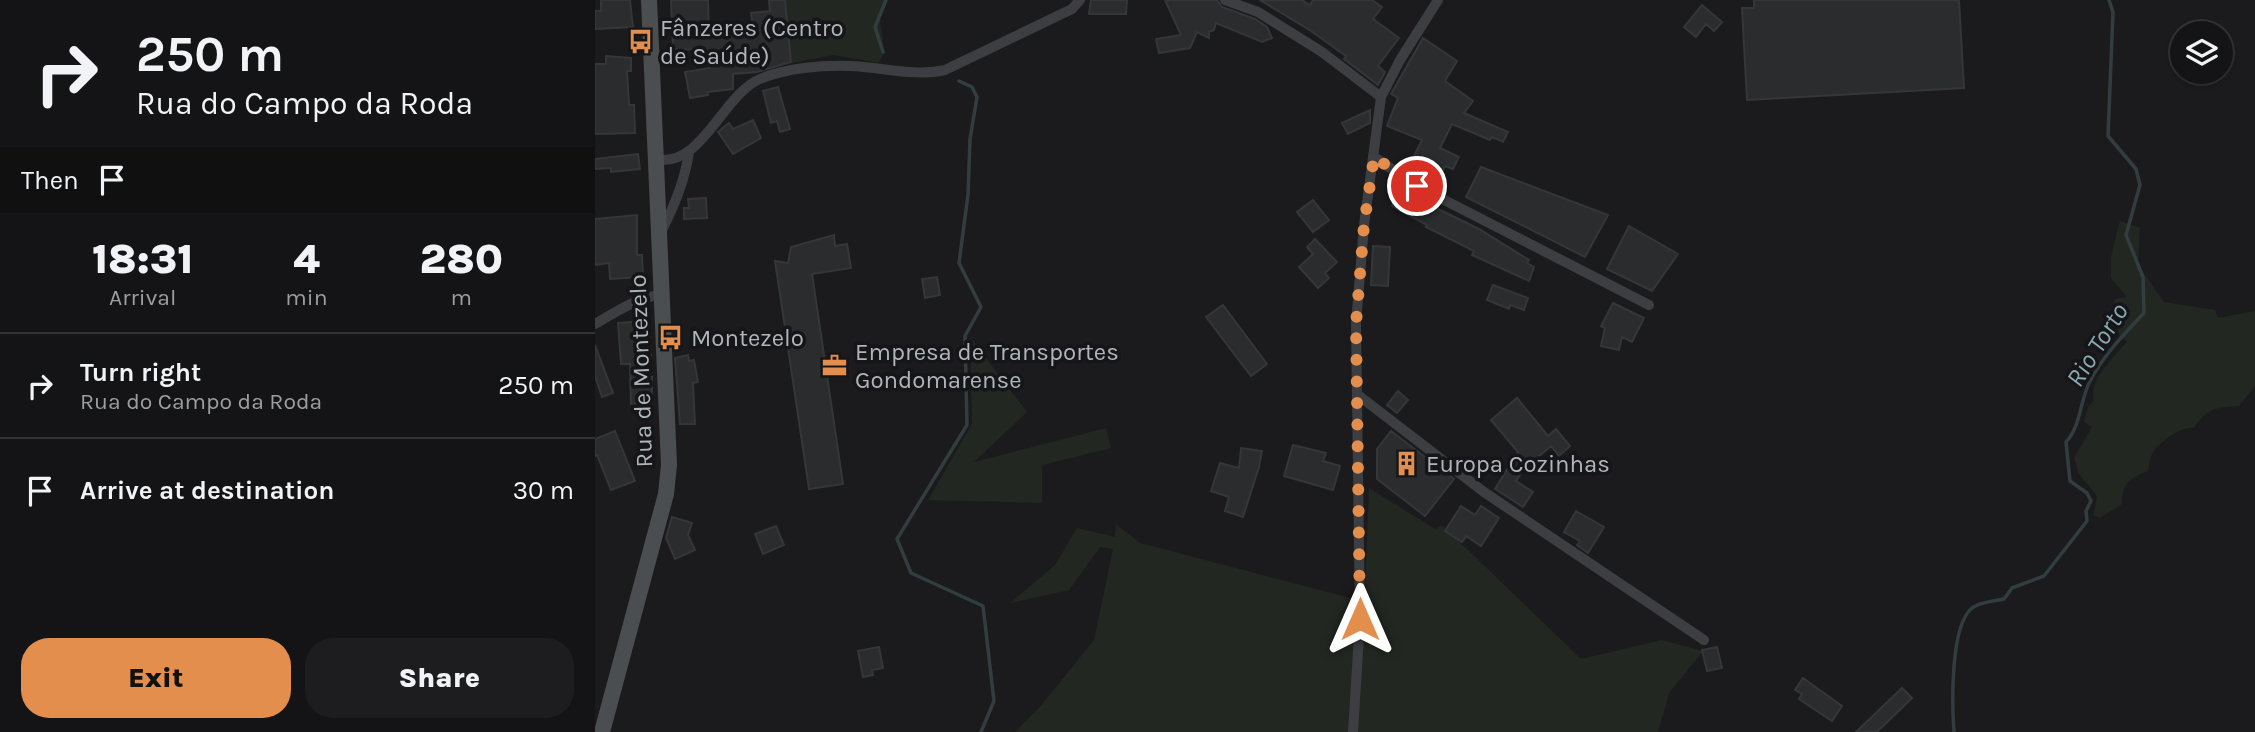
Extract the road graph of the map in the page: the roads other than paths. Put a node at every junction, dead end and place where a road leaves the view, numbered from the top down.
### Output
1 (649, 0) edge
2 (1080, 0) edge
3 (1225, 0) edge
4 (1438, 0) edge
5 (1381, 97) junction
6 (689, 152) junction
7 (1374, 157) junction
8 (655, 159) junction
9 (658, 237) junction
10 (660, 295) junction
11 (1650, 305) dead end
12 (595, 324) edge
13 (1358, 395) junction
14 (1704, 640) dead end
15 (601, 732) edge
16 (1353, 732) edge

1 - 8 street, Rua de Montezelo
2 - 6 street
3 - 5 street
4 - 5 street
5 - 7 street
6 - 8 street
6 - 9 street
7 - 11 street
7 - 13 street
8 - 9 street, Rua de Montezelo
9 - 10 street, Rua de Montezelo
10 - 12 street
10 - 15 street, Rua de Montezelo
13 - 14 street
13 - 16 street

